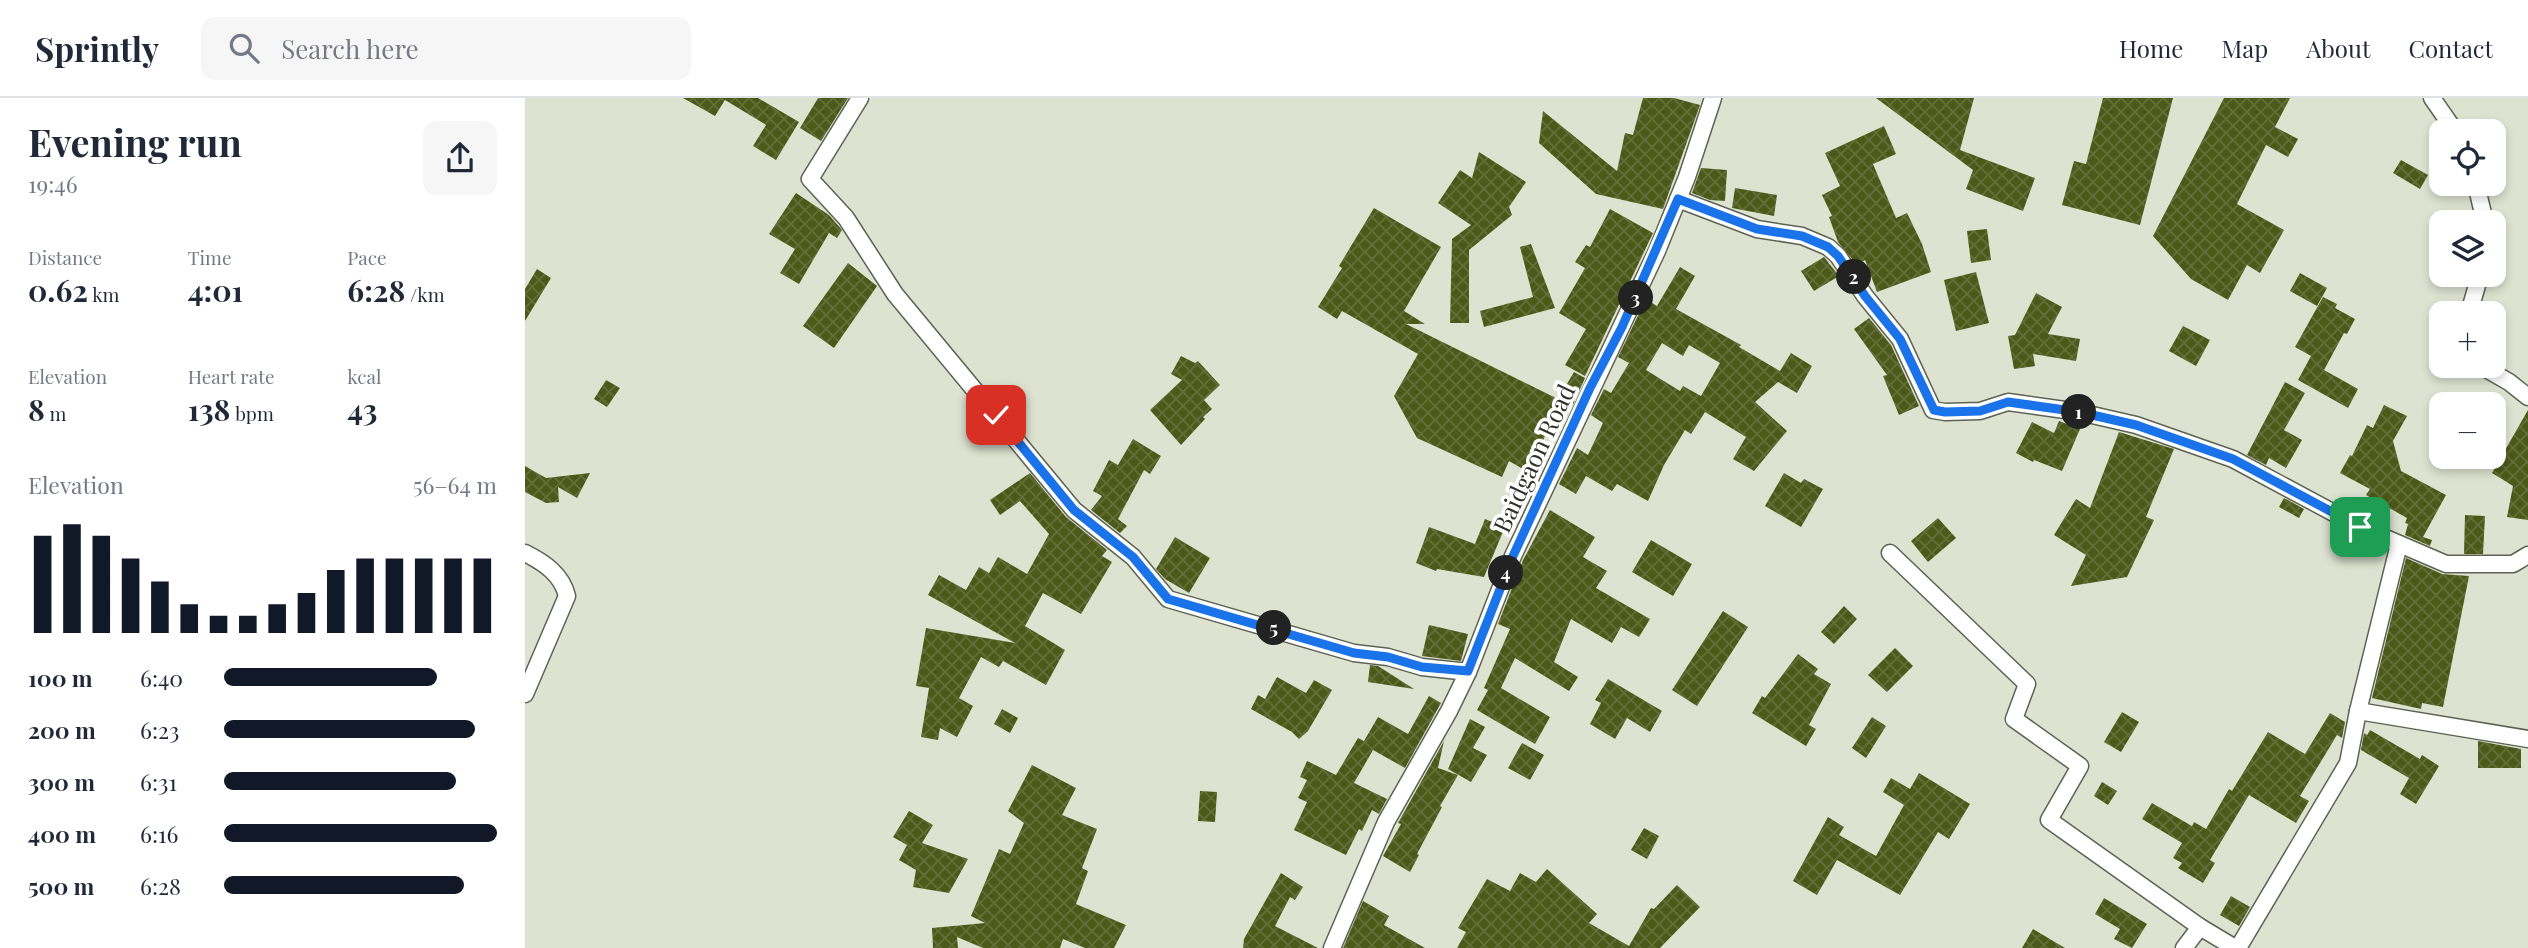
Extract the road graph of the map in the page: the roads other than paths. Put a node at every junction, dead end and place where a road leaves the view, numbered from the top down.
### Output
1 (860, 98) edge
2 (1713, 98) edge
3 (2432, 98) edge
4 (2447, 119) edge
5 (1678, 199) junction
6 (2502, 378) edge
7 (2528, 397) edge
8 (2399, 544) junction
9 (525, 553) edge
10 (1889, 553) dead end
11 (2528, 555) edge
12 (1468, 671) junction
13 (525, 694) edge
14 (2358, 711) junction
15 (2528, 739) edge
16 (2200, 927) junction
17 (1332, 948) edge
18 (2184, 948) edge
19 (2236, 948) edge

1 - 12 street
2 - 5 street, Baidgaon Road
3 - 4 street
5 - 8 street
5 - 12 street, Baidgaon Road
6 - 7 street
8 - 11 street
8 - 14 street
9 - 13 street
10 - 16 street
12 - 17 street, Baidgaon Road
14 - 15 street
14 - 19 street
16 - 18 street
16 - 19 street

